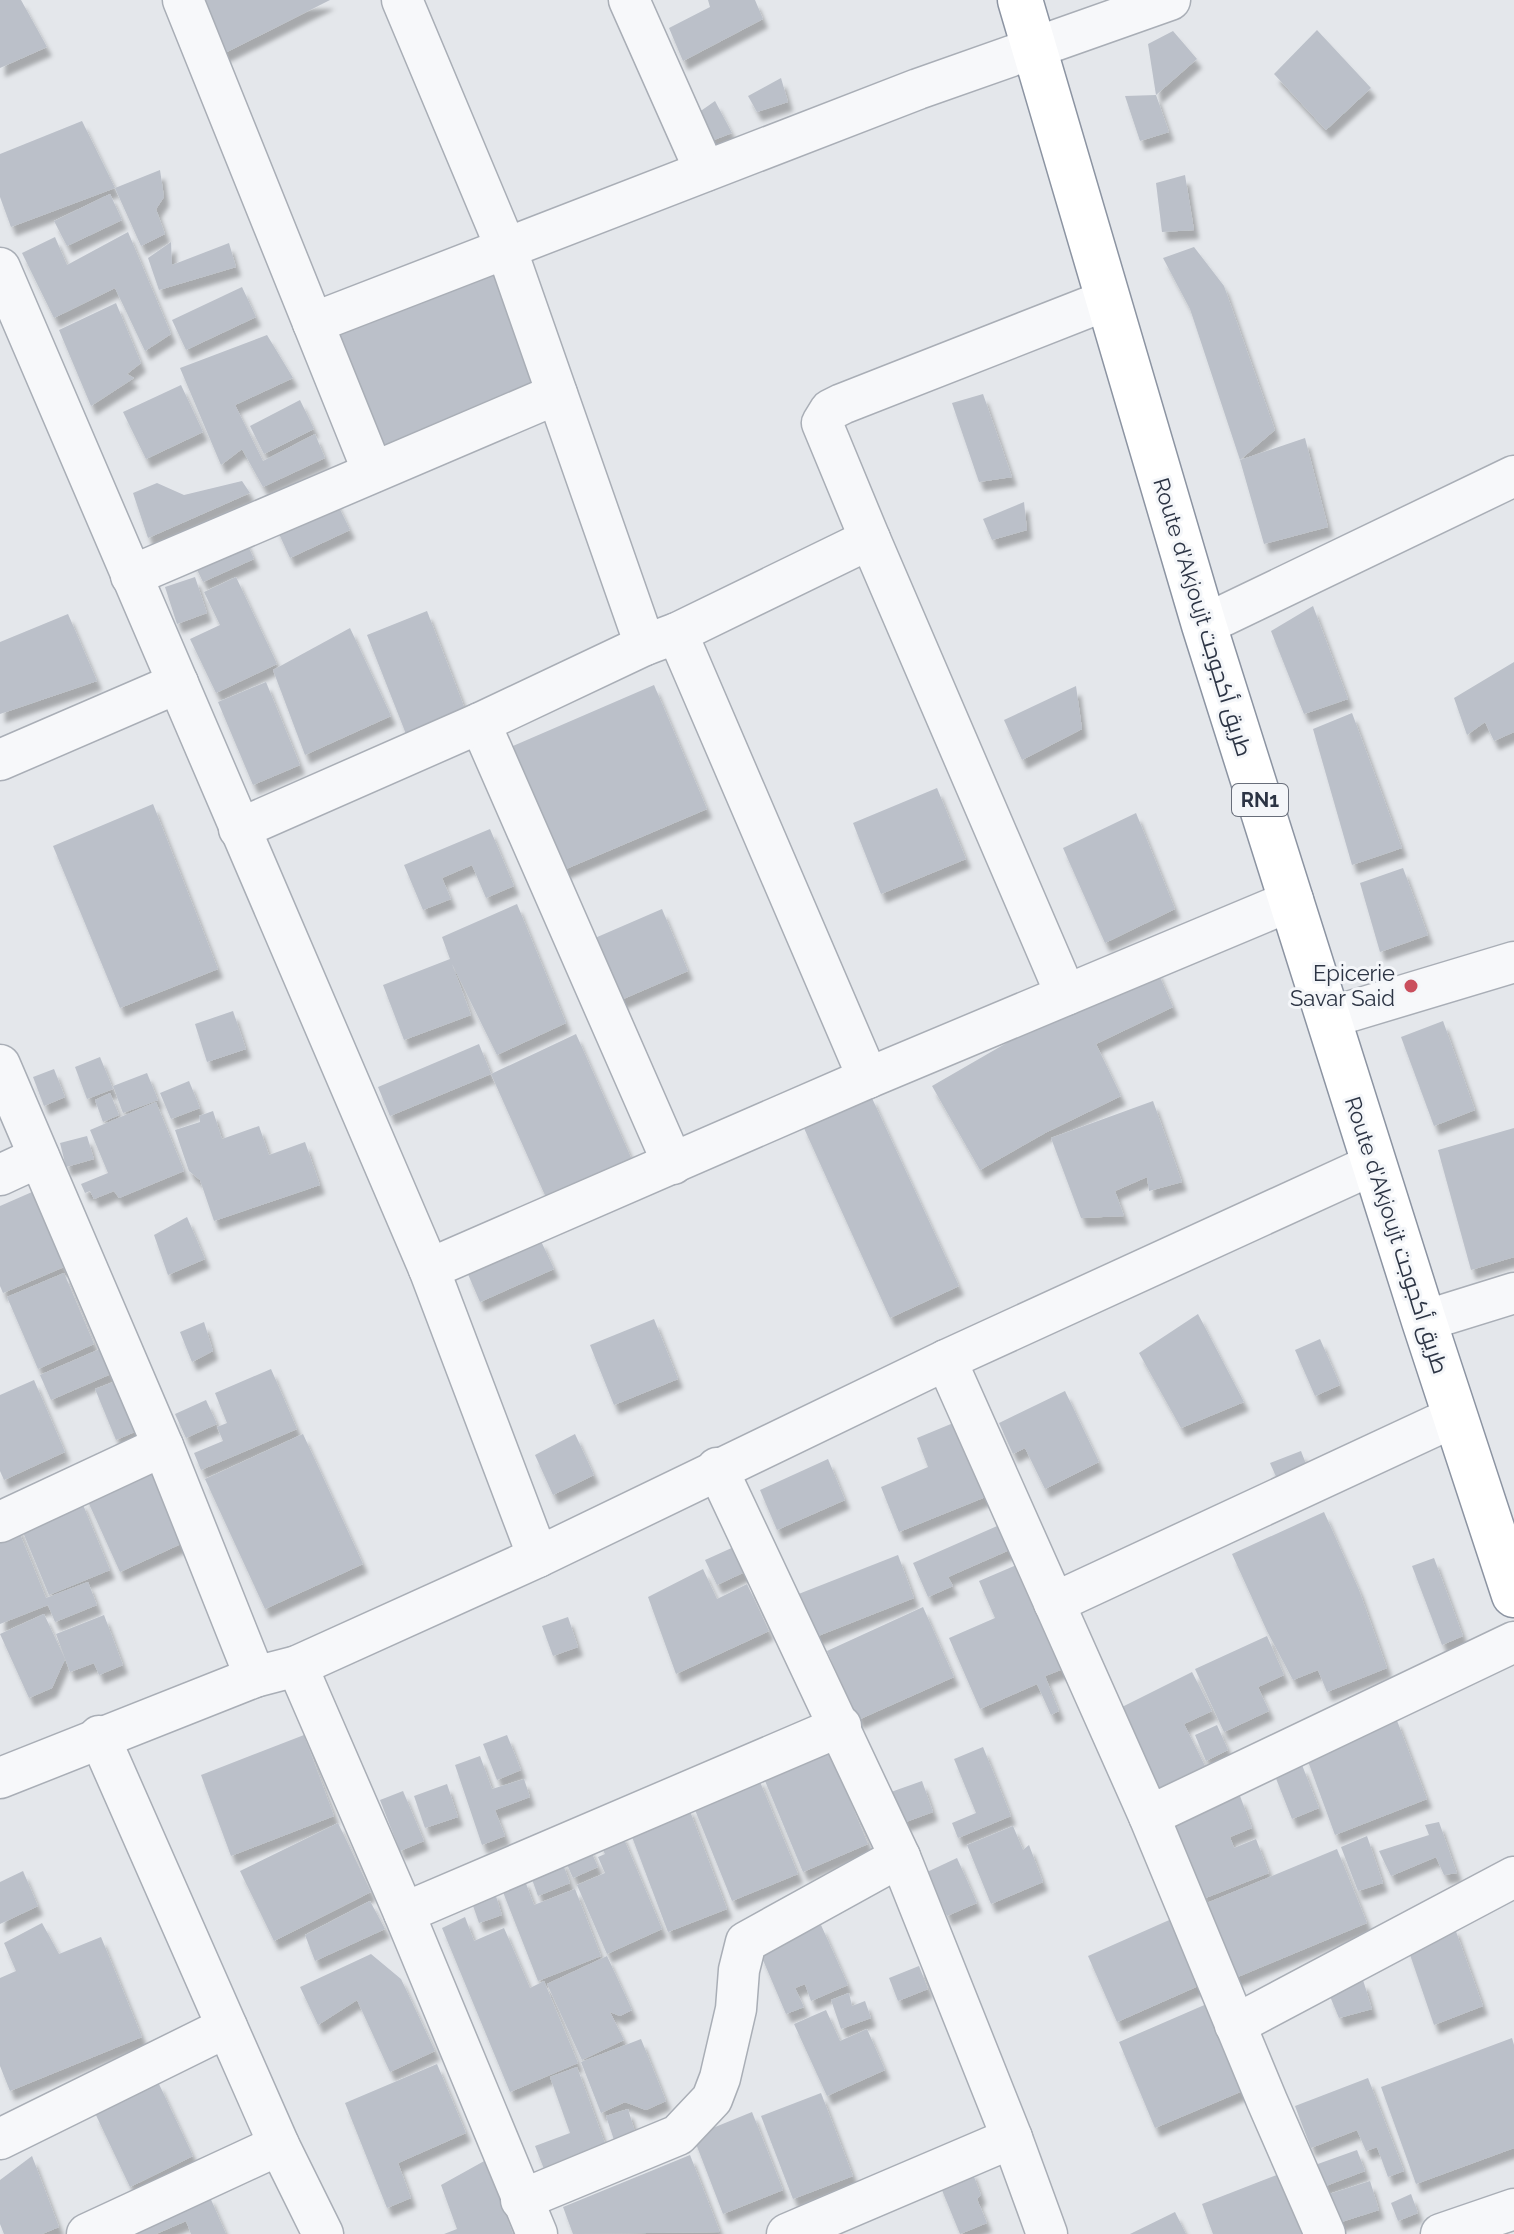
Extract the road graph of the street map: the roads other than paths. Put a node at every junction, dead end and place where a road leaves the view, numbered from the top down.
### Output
1 (183, 0) edge
2 (402, 0) edge
3 (629, 0) edge
4 (1020, 0) edge
5 (1170, 0) edge
6 (1035, 49) junction
7 (705, 171) junction
8 (506, 248) junction
9 (0, 268) edge
10 (1107, 300) junction
11 (313, 323) junction
12 (557, 394) junction
13 (373, 472) junction
14 (1514, 476) edge
15 (870, 539) junction
16 (131, 576) junction
17 (1204, 625) junction
18 (661, 639) junction
19 (178, 683) junction
20 (480, 723) junction
21 (0, 760) edge
22 (239, 829) junction
23 (1293, 900) junction
24 (1514, 962) edge
25 (1066, 995) junction
26 (1328, 1018) junction
27 (0, 1065) edge
28 (868, 1078) junction
29 (39, 1157) junction
30 (673, 1164) junction
31 (1374, 1164) junction
32 (0, 1175) edge
33 (429, 1269) junction
34 (1514, 1293) edge
35 (1424, 1321) junction
36 (946, 1360) junction
37 (1456, 1416) junction
38 (163, 1446) junction
39 (717, 1468) junction
40 (0, 1522) edge
41 (538, 1557) junction
42 (1514, 1595) edge
43 (1054, 1603) junction
44 (1514, 1642) edge
45 (297, 1666) junction
46 (255, 1677) junction
47 (841, 1726) junction
48 (99, 1736) junction
49 (0, 1778) edge
50 (1149, 1816) junction
51 (900, 1857) junction
52 (1514, 1877) edge
53 (404, 1913) junction
54 (1235, 2025) junction
55 (227, 2027) junction
56 (1012, 2138) junction
57 (0, 2139) edge
58 (279, 2145) junction
59 (1514, 2209) edge
60 (529, 2217) edge
61 (87, 2234) edge
62 (323, 2234) edge
63 (787, 2234) edge
64 (1047, 2234) edge
65 (1325, 2234) edge
66 (1441, 2234) edge

1 - 11 street
2 - 8 street
3 - 7 street
4 - 6 highway, Route d'Akjoujt طريق أكجوجت / RN1
5 - 6 street
6 - 7 street
6 - 10 highway, Route d'Akjoujt طريق أكجوجت / RN1
7 - 8 street
8 - 11 street
8 - 12 street
9 - 16 street
10 - 15 street
10 - 17 highway, Route d'Akjoujt طريق أكجوجت / RN1
11 - 13 street
12 - 13 street
12 - 18 street
13 - 16 street
14 - 17 street
15 - 18 street
15 - 25 street
16 - 19 street
17 - 23 highway, Route d'Akjoujt طريق أكجوجت / RN1
18 - 20 street
18 - 28 street
19 - 21 street
19 - 22 street
20 - 22 street
20 - 30 street
22 - 33 street
23 - 25 street
23 - 26 highway, Route d'Akjoujt طريق أكجوجت / RN1
24 - 26 street
25 - 28 street
26 - 31 highway, Route d'Akjoujt طريق أكجوجت / RN1
27 - 29 street
28 - 30 street
29 - 32 street
29 - 38 street
30 - 33 street
31 - 35 highway, Route d'Akjoujt طريق أكجوجت / RN1
31 - 36 street
33 - 41 street
34 - 35 street
35 - 37 highway, Route d'Akjoujt طريق أكجوجت / RN1
36 - 39 street
36 - 43 street
37 - 42 highway, Route d'Akjoujt طريق أكجوجت / RN1
37 - 43 street
38 - 40 street
38 - 46 street
39 - 41 street
39 - 47 street
41 - 45 street
43 - 50 street
44 - 50 street
45 - 46 street
45 - 53 street
46 - 48 street
47 - 51 street
47 - 53 street
48 - 49 street
48 - 55 street
50 - 54 street
51 - 56 street
51 - 60 street
52 - 54 street
53 - 60 street
54 - 65 street
55 - 57 street
55 - 58 street
56 - 63 street
56 - 64 street
58 - 61 street
58 - 62 street
59 - 66 street

